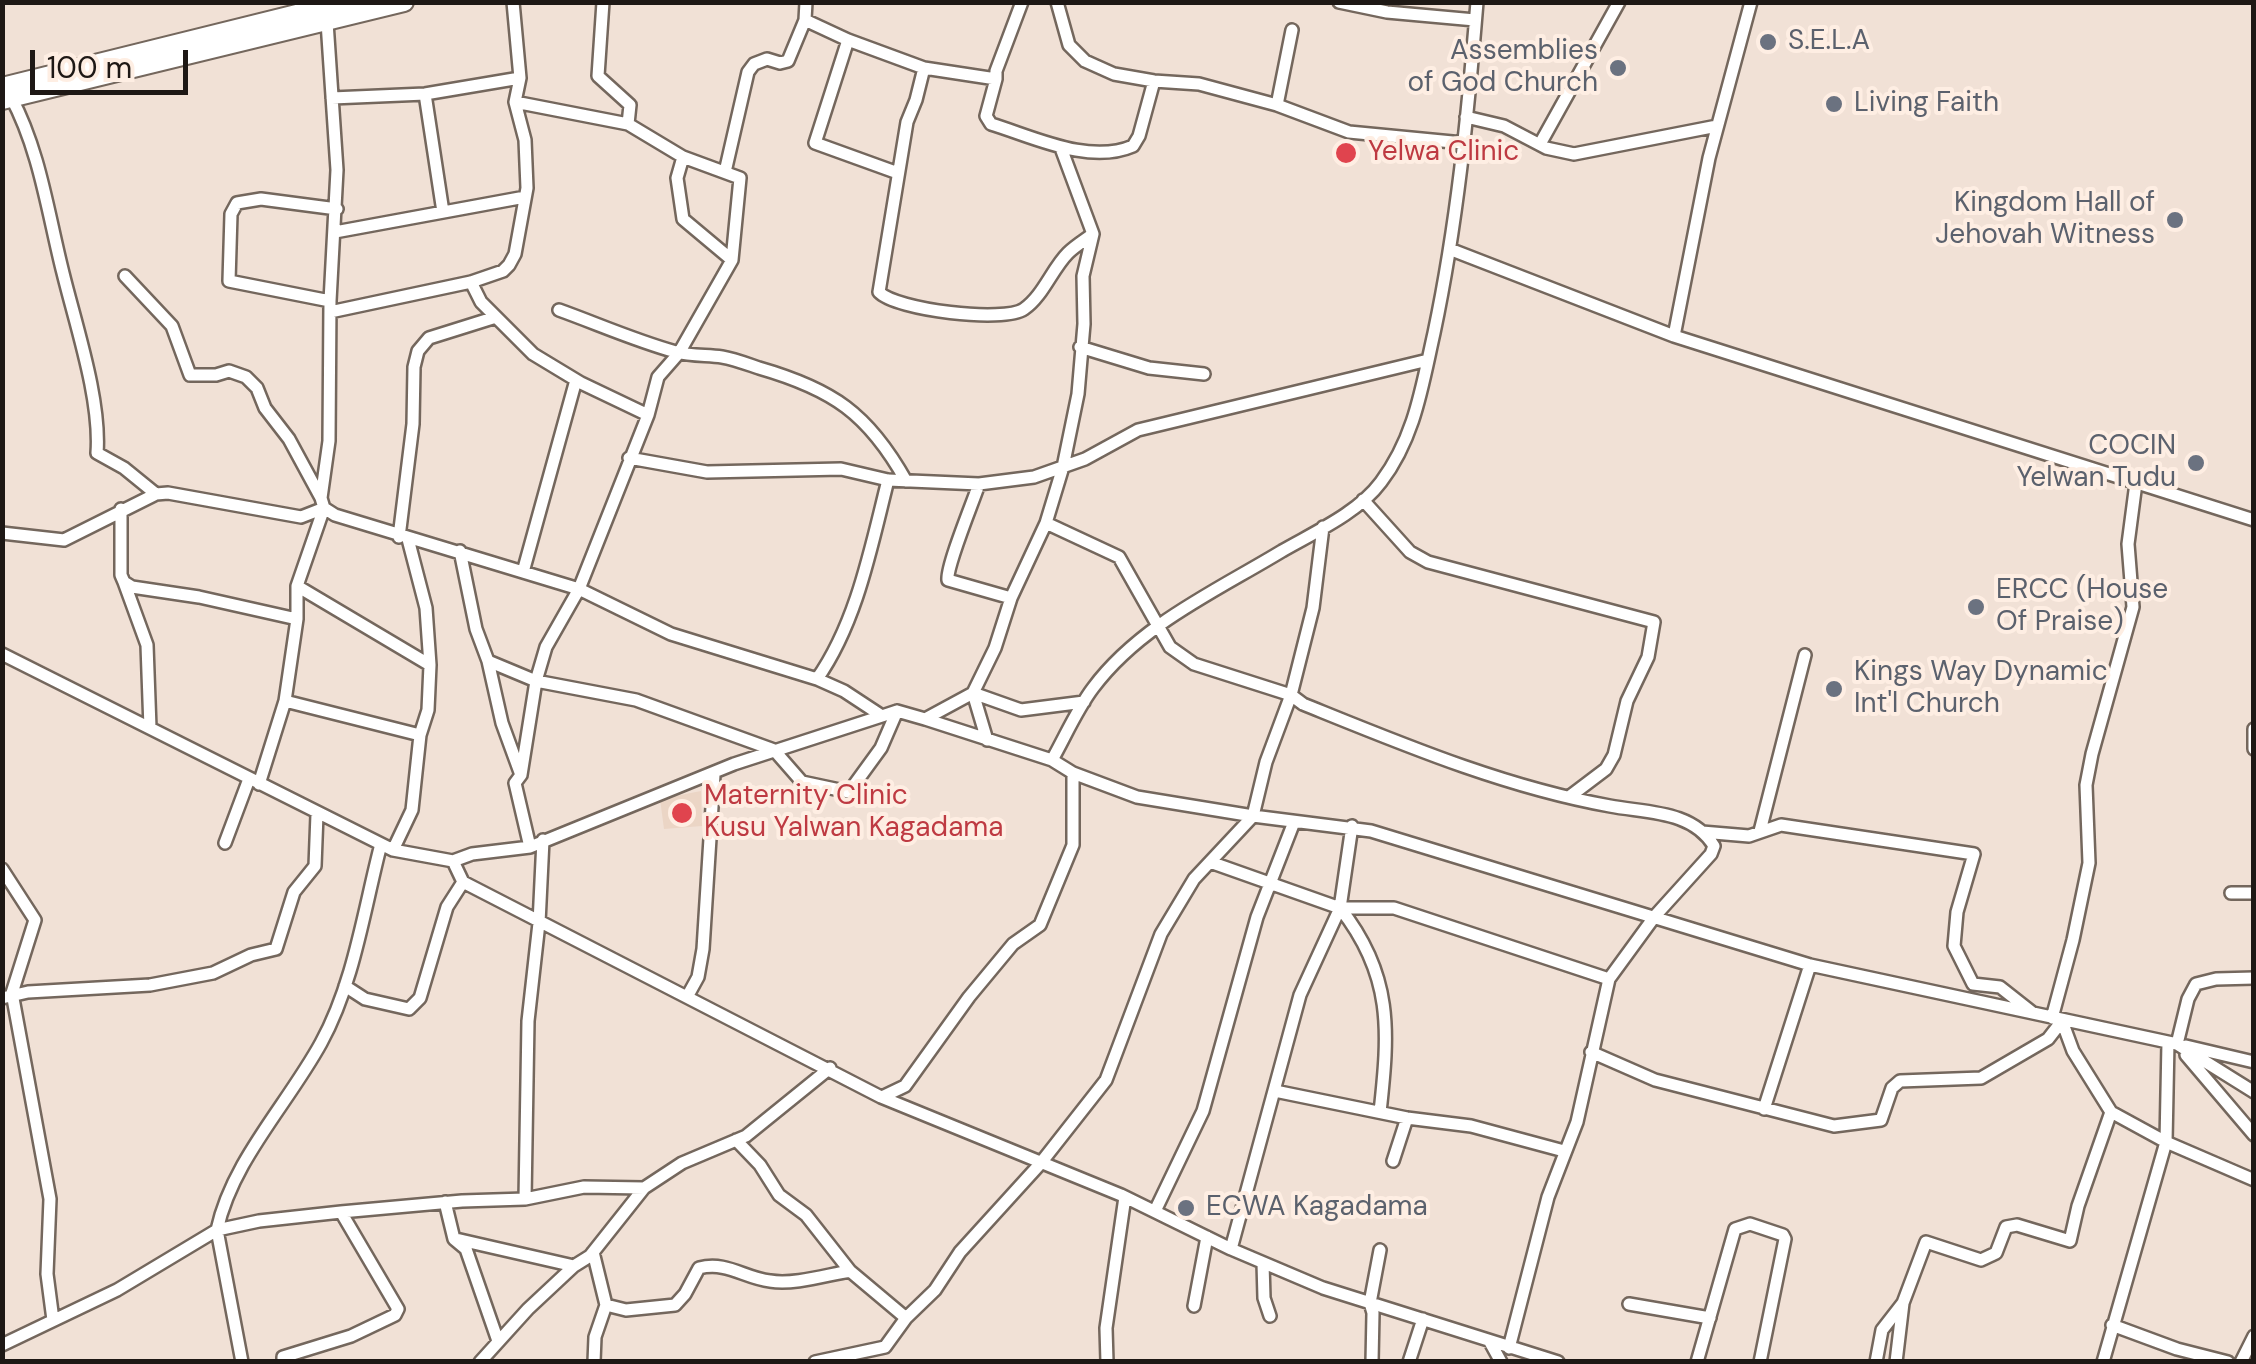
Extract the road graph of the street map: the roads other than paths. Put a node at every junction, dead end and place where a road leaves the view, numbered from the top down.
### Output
1 (346, 2) edge
2 (404, 2) edge
3 (513, 2) edge
4 (603, 2) edge
5 (806, 2) edge
6 (1022, 2) edge
7 (1058, 2) edge
8 (1339, 2) edge
9 (1476, 2) edge
10 (1619, 2) edge
11 (1751, 2) edge
12 (805, 20) junction
13 (1475, 20) junction
14 (327, 22) junction
15 (1292, 30) dead end
16 (848, 40) junction
17 (924, 68) junction
18 (520, 78) junction
19 (996, 79) junction
20 (1154, 81) junction
21 (425, 94) junction
22 (5, 95) edge
23 (332, 98) junction
24 (515, 102) junction
25 (1278, 105) junction
26 (1466, 117) junction
27 (628, 124) junction
28 (1717, 126) junction
29 (1463, 144) junction
30 (1540, 144) junction
31 (1062, 148) junction
32 (683, 157) junction
33 (724, 172) junction
34 (898, 173) junction
35 (525, 197) junction
36 (337, 209) junction
37 (443, 212) junction
38 (336, 232) junction
39 (1093, 234) junction
40 (1452, 250) junction
41 (732, 260) junction
42 (125, 276) dead end
43 (471, 282) junction
44 (330, 307) junction
45 (560, 310) dead end
46 (496, 317) junction
47 (1674, 336) junction
48 (1080, 347) junction
49 (679, 352) junction
50 (1428, 360) junction
51 (1204, 374) dead end
52 (576, 380) junction
53 (648, 415) junction
54 (628, 458) junction
55 (1063, 467) junction
56 (888, 480) junction
57 (906, 481) junction
58 (2136, 482) junction
59 (980, 484) junction
60 (156, 494) junction
61 (1363, 500) junction
62 (322, 503) junction
63 (121, 509) junction
64 (2254, 520) edge
65 (1046, 524) junction
66 (1323, 527) junction
67 (2, 533) edge
68 (403, 538) junction
69 (460, 551) junction
70 (523, 572) junction
71 (124, 582) junction
72 (297, 586) junction
73 (579, 589) junction
74 (1010, 598) junction
75 (297, 618) junction
76 (1158, 626) junction
77 (2, 654) edge
78 (1805, 655) dead end
79 (488, 661) junction
80 (430, 665) junction
81 (817, 679) junction
82 (536, 681) junction
83 (973, 693) junction
84 (1292, 695) junction
85 (285, 701) junction
86 (1084, 702) junction
87 (897, 711) junction
88 (882, 716) junction
89 (925, 720) junction
90 (150, 728) junction
91 (2254, 729) edge
92 (420, 735) junction
93 (986, 740) junction
94 (2254, 749) edge
95 (774, 750) junction
96 (1052, 760) junction
97 (1073, 773) junction
98 (521, 775) junction
99 (714, 775) junction
100 (254, 781) junction
101 (1569, 797) junction
102 (318, 814) junction
103 (1253, 816) junction
104 (1294, 822) junction
105 (1352, 826) junction
106 (1760, 831) junction
107 (1701, 832) junction
108 (543, 840) junction
109 (225, 843) dead end
110 (387, 847) junction
111 (530, 847) junction
112 (452, 861) junction
113 (1210, 862) junction
114 (2, 869) edge
115 (463, 882) junction
116 (1270, 882) junction
117 (2231, 892) dead end
118 (2254, 893) edge
119 (1340, 908) junction
120 (1655, 916) junction
121 (539, 923) junction
122 (1810, 965) junction
123 (2254, 978) edge
124 (1609, 979) junction
125 (345, 986) junction
126 (7, 996) edge
127 (688, 997) junction
128 (2036, 1015) junction
129 (2057, 1020) junction
130 (2173, 1043) junction
131 (1591, 1052) junction
132 (2254, 1062) edge
133 (830, 1068) junction
134 (1275, 1090) junction
135 (2254, 1092) edge
136 (882, 1097) junction
137 (1764, 1109) junction
138 (1380, 1112) junction
139 (2111, 1112) junction
140 (1407, 1118) junction
141 (2254, 1135) edge
142 (736, 1140) junction
143 (2166, 1142) junction
144 (1564, 1151) junction
145 (1393, 1160) dead end
146 (1040, 1164) junction
147 (2254, 1180) edge
148 (644, 1188) junction
149 (1125, 1197) junction
150 (526, 1199) junction
151 (445, 1202) junction
152 (1156, 1210) junction
153 (340, 1212) junction
154 (217, 1230) junction
155 (454, 1238) junction
156 (1207, 1238) junction
157 (1231, 1249) junction
158 (1380, 1250) dead end
159 (593, 1252) junction
160 (1263, 1262) junction
161 (574, 1266) junction
162 (850, 1271) junction
163 (1370, 1303) junction
164 (1630, 1304) dead end
165 (1903, 1304) junction
166 (606, 1305) junction
167 (1194, 1306) dead end
168 (1270, 1316) dead end
169 (906, 1318) junction
170 (1710, 1318) junction
171 (1422, 1319) junction
172 (52, 1320) junction
173 (2112, 1325) junction
174 (2254, 1336) edge
175 (498, 1342) junction
176 (1490, 1342) junction
177 (2, 1345) edge
178 (1509, 1348) junction
179 (871, 1356) edge
180 (242, 1362) edge
181 (283, 1362) edge
182 (480, 1362) edge
183 (594, 1362) edge
184 (815, 1362) edge
185 (1107, 1362) edge
186 (1372, 1362) edge
187 (1409, 1362) edge
188 (1501, 1362) edge
189 (1558, 1362) edge
190 (1697, 1362) edge
191 (1760, 1362) edge
192 (1876, 1362) edge
193 (1896, 1362) edge
194 (2103, 1362) edge
195 (2228, 1362) edge
196 (2242, 1362) edge

1 - 22 main road
2 - 14 main road
3 - 18 street
4 - 27 street
5 - 12 street
6 - 19 street
7 - 20 street
8 - 13 street
9 - 13 street
10 - 30 street
11 - 28 street
12 - 16 street
12 - 33 street
13 - 26 street
14 - 22 main road
14 - 23 street
15 - 25 street
16 - 17 street
16 - 34 street
17 - 19 street
17 - 34 street
18 - 21 street
18 - 24 street
19 - 31 street
20 - 25 street
20 - 31 street
21 - 23 street
21 - 37 street
22 - 60 street
23 - 36 street
24 - 27 street
24 - 35 street
25 - 29 street
26 - 29 street
26 - 30 street
27 - 32 street
28 - 30 street
28 - 47 street
29 - 40 street
31 - 39 street
32 - 33 street
32 - 41 street
33 - 41 street
34 - 39 street
35 - 37 street
35 - 43 street
36 - 38 street
36 - 44 street
37 - 38 street
38 - 44 street
39 - 48 street
40 - 47 street
40 - 50 street
41 - 49 street
42 - 62 street
43 - 44 street
43 - 46 street
44 - 62 street
45 - 49 street
46 - 52 street
46 - 68 street
47 - 58 street
48 - 51 street
48 - 55 street
49 - 53 street
49 - 57 street
50 - 55 street
50 - 61 street
52 - 53 street
52 - 70 street
53 - 54 street
54 - 56 street
54 - 73 street
55 - 59 street
55 - 65 street
56 - 57 street
56 - 81 street
57 - 59 street
58 - 64 street
58 - 129 street
59 - 74 street
60 - 62 street
60 - 63 street
61 - 66 street
61 - 101 street
62 - 68 street
62 - 72 street
63 - 67 street
63 - 71 street
65 - 74 street
65 - 76 street
66 - 76 street
66 - 84 street
68 - 69 street
68 - 80 street
69 - 70 street
69 - 79 street
70 - 73 street
71 - 75 street
71 - 90 street
72 - 75 street
72 - 80 street
73 - 81 street
73 - 82 street
74 - 83 street
75 - 85 street
76 - 84 street
76 - 86 street
77 - 90 street
78 - 106 street
79 - 82 street
79 - 98 street
80 - 92 street
81 - 88 street
82 - 95 street
82 - 98 street
83 - 86 street
83 - 89 street
83 - 93 street
84 - 101 street
84 - 103 street
85 - 92 street
85 - 100 street
86 - 96 street
87 - 88 street
87 - 89 street
87 - 95 street
88 - 95 street
89 - 93 street
90 - 100 street
91 - 94 street
92 - 110 street
93 - 96 street
95 - 99 street
96 - 97 street
97 - 103 street
97 - 136 street
98 - 111 street
99 - 108 street
99 - 127 street
100 - 102 street
100 - 109 street
101 - 107 street
102 - 110 street
102 - 126 street
103 - 104 street
103 - 113 street
104 - 105 street
104 - 116 street
105 - 119 street
105 - 120 street
106 - 107 street
106 - 128 street
107 - 120 street
108 - 111 street
108 - 121 street
110 - 112 street
110 - 125 street
111 - 112 street
112 - 115 street
113 - 116 street
113 - 146 street
114 - 126 street
115 - 121 street
115 - 125 street
116 - 119 street
116 - 152 street
117 - 118 street
119 - 124 street
119 - 134 street
119 - 138 street
120 - 122 street
120 - 124 street
121 - 127 street
121 - 150 street
122 - 128 street
122 - 137 street
123 - 130 street
124 - 131 street
125 - 154 street
126 - 172 street
127 - 133 street
128 - 129 street
129 - 130 street
129 - 137 street
129 - 139 street
130 - 132 street
130 - 135 street
130 - 141 street
130 - 143 street
131 - 137 street
131 - 144 street
133 - 136 street
133 - 142 street
134 - 138 street
134 - 157 street
136 - 146 street
138 - 140 street
139 - 143 street
139 - 165 street
140 - 144 street
140 - 145 street
142 - 148 street
142 - 162 street
143 - 147 street
143 - 173 street
144 - 178 street
146 - 149 street
146 - 169 street
148 - 150 street
148 - 159 street
149 - 152 street
149 - 185 street
150 - 151 street
151 - 153 street
151 - 155 street
152 - 156 street
153 - 154 street
153 - 181 street
154 - 172 street
154 - 180 street
155 - 161 street
155 - 175 street
156 - 157 street
156 - 167 street
157 - 160 street
158 - 163 street
159 - 161 street
159 - 166 street
160 - 163 street
160 - 168 street
161 - 175 street
162 - 166 street
162 - 169 street
163 - 171 street
163 - 186 street
164 - 170 street
165 - 192 street
165 - 193 street
166 - 183 street
169 - 179 street
170 - 190 street
170 - 191 street
171 - 176 street
171 - 187 street
172 - 177 street
173 - 194 street
173 - 195 street
174 - 196 street
175 - 182 street
176 - 178 street
176 - 188 street
178 - 189 street
179 - 184 street

